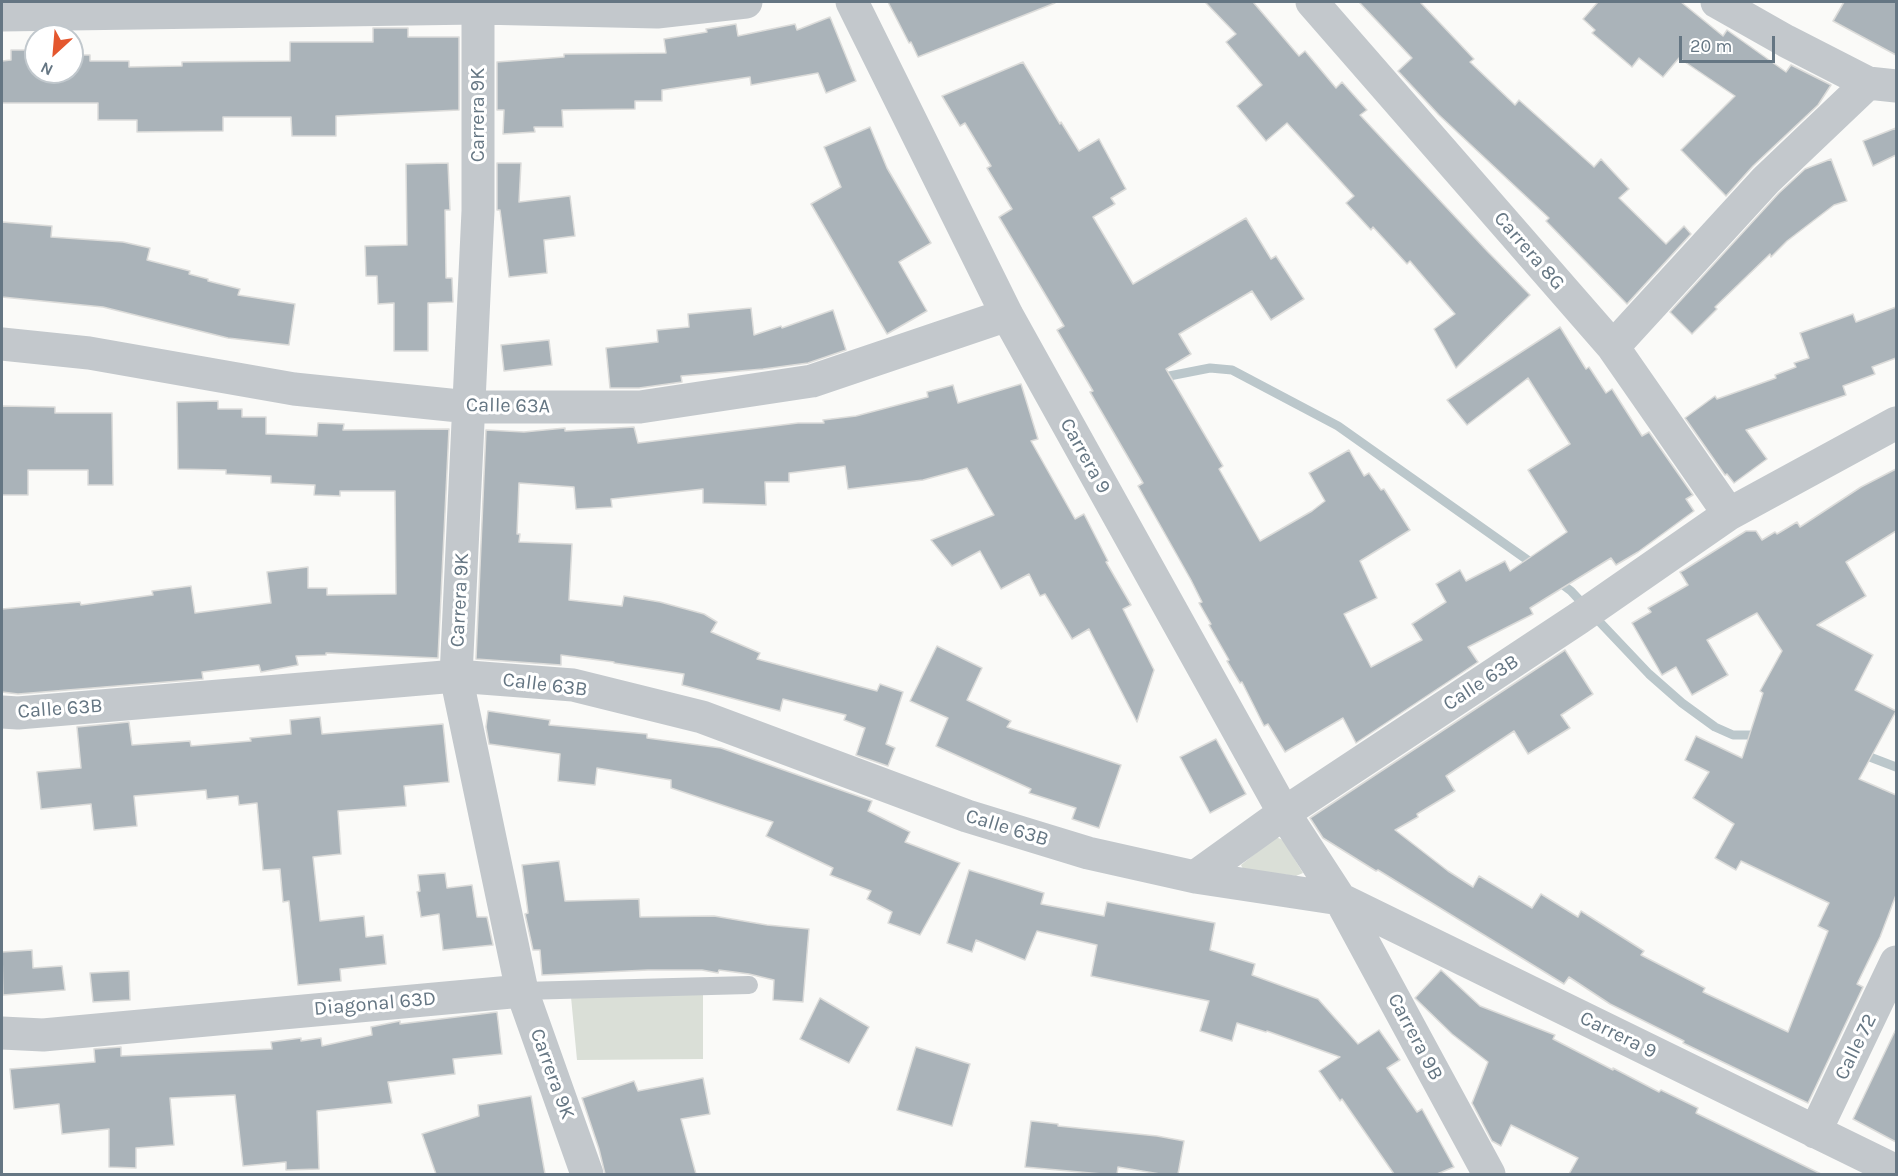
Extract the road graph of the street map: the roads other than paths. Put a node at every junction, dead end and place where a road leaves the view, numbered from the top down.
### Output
1 (746, 2) edge
2 (852, 2) edge
3 (1312, 2) edge
4 (1717, 2) edge
5 (478, 8) junction
6 (2, 15) edge
7 (1882, 84) edge
8 (1007, 315) junction
9 (2, 344) edge
10 (1613, 347) junction
11 (470, 406) junction
12 (1896, 423) edge
13 (1729, 514) junction
14 (456, 676) junction
15 (2, 712) edge
16 (1284, 813) junction
17 (1195, 877) junction
18 (1340, 899) junction
19 (1896, 962) edge
20 (749, 985) dead end
21 (522, 991) junction
22 (2, 1033) edge
23 (1815, 1132) junction
24 (1896, 1171) edge
25 (587, 1174) edge
26 (1489, 1174) edge

1 - 5 street
2 - 8 street, Carrera 9
3 - 10 street, Carrera 8G
4 - 7 street
5 - 6 street
5 - 11 street, Carrera 9K
7 - 10 street
8 - 11 street, Calle 63A
8 - 16 street, Carrera 9
9 - 11 street, Calle 63A
10 - 13 street, Carrera 8G
11 - 14 street, Carrera 9K
12 - 13 street, Calle 63B
13 - 16 street, Calle 63B
14 - 15 street, Calle 63B
14 - 17 street, Calle 63B
14 - 21 street, Carrera 9K
16 - 17 street, Calle 63B
16 - 18 street, Carrera 9
17 - 18 street, Carrera 9
18 - 23 street, Carrera 9
18 - 26 street, Carrera 9B
19 - 23 street, Calle 72
20 - 21 lane, Diagonal 63D
21 - 22 street, Diagonal 63D
21 - 25 street, Carrera 9K
23 - 24 street, Carrera 9

